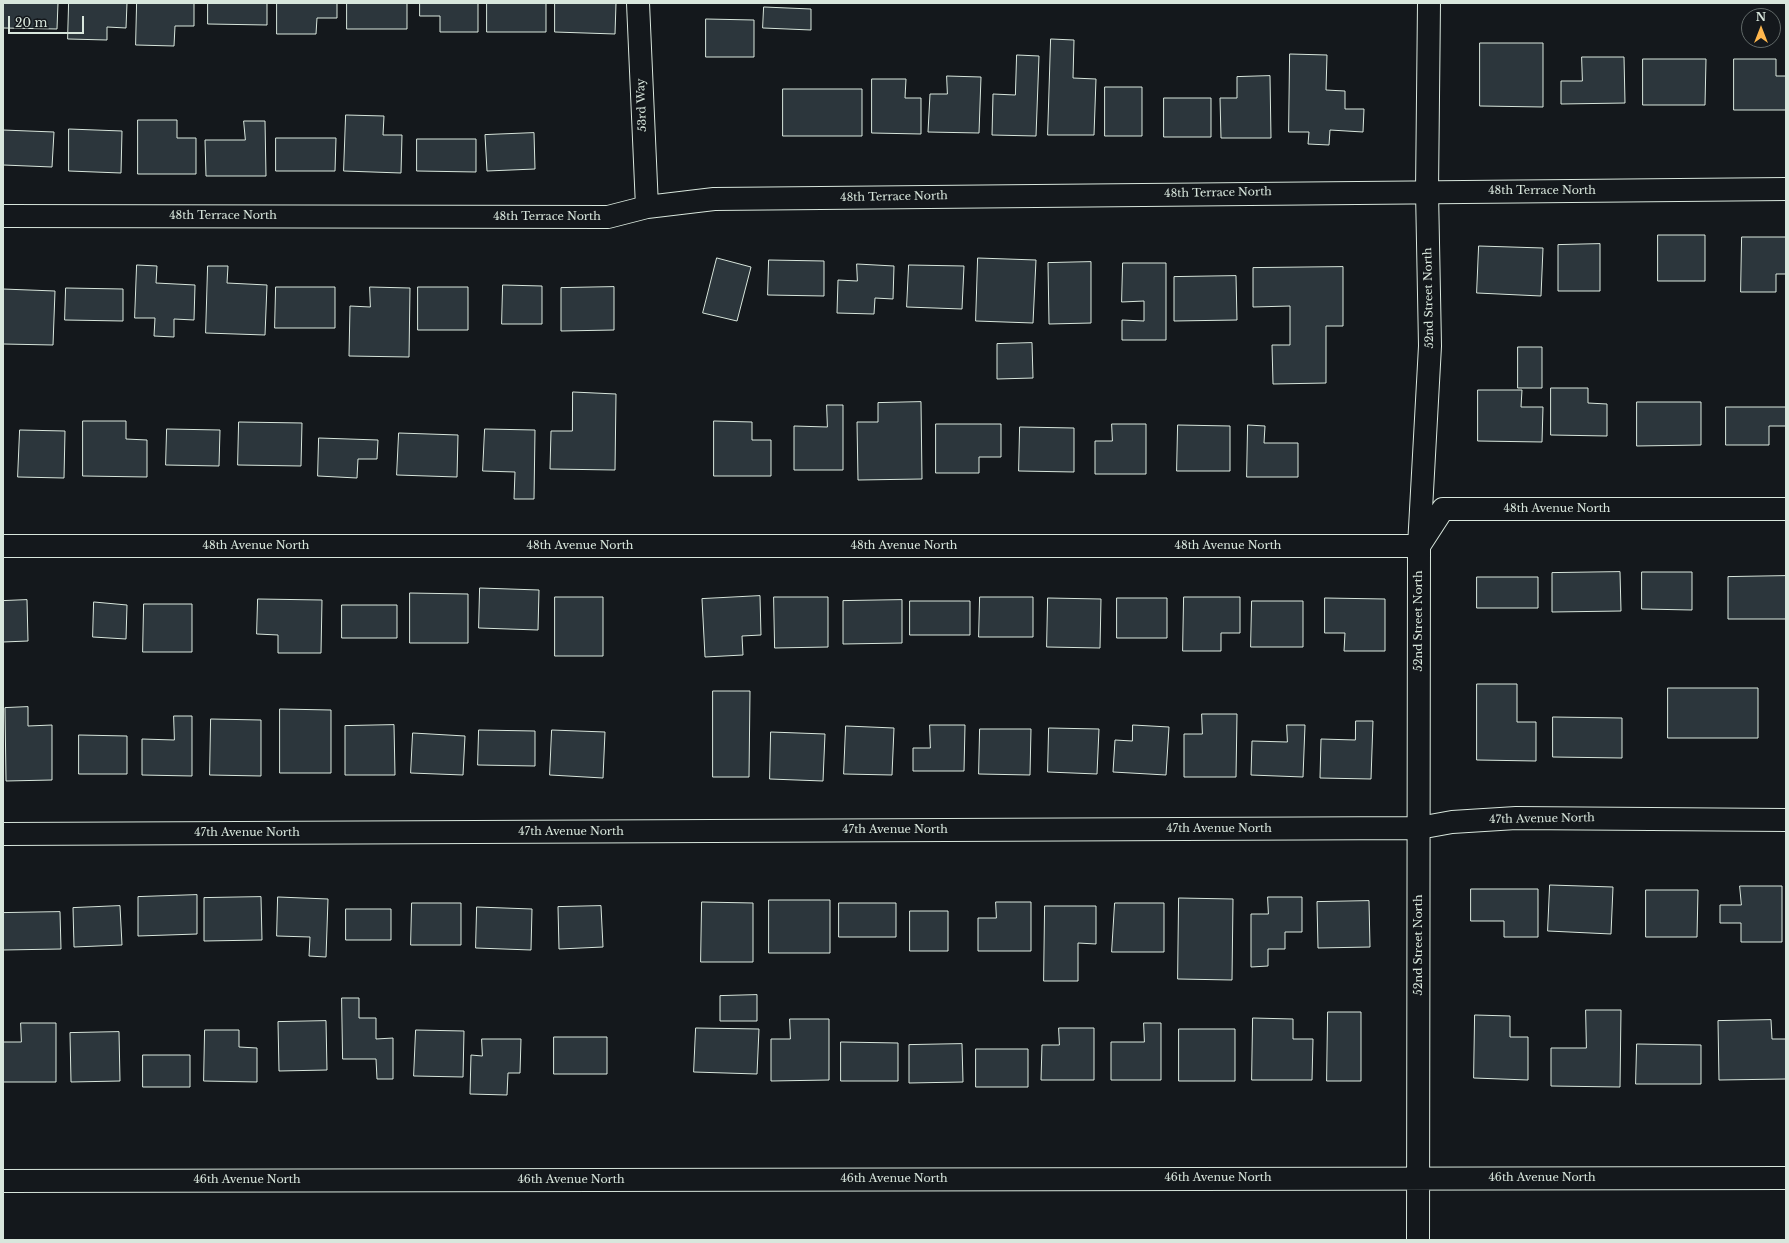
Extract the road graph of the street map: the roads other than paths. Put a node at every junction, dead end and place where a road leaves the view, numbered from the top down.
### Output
1 (638, 3) edge
2 (1430, 3) edge
3 (1786, 189) edge
4 (1428, 191) junction
5 (647, 207) junction
6 (3, 216) edge
7 (1786, 509) edge
8 (3, 546) edge
9 (1419, 546) junction
10 (1786, 820) edge
11 (1419, 828) junction
12 (3, 834) edge
13 (1419, 1178) junction
14 (1786, 1178) edge
15 (3, 1181) edge
16 (1418, 1240) edge

1 - 5 street, 53rd Way
2 - 4 street, 52nd Street North
3 - 4 street, 48th Terrace North
4 - 5 street, 48th Terrace North
4 - 9 street, 52nd Street North
5 - 6 street, 48th Terrace North
7 - 9 street, 48th Avenue North
8 - 9 street, 48th Avenue North
9 - 11 street, 52nd Street North
10 - 11 street, 47th Avenue North
11 - 12 street, 47th Avenue North
11 - 13 street, 52nd Street North
13 - 14 street, 46th Avenue North
13 - 15 street, 46th Avenue North
13 - 16 street, 52nd Street North

